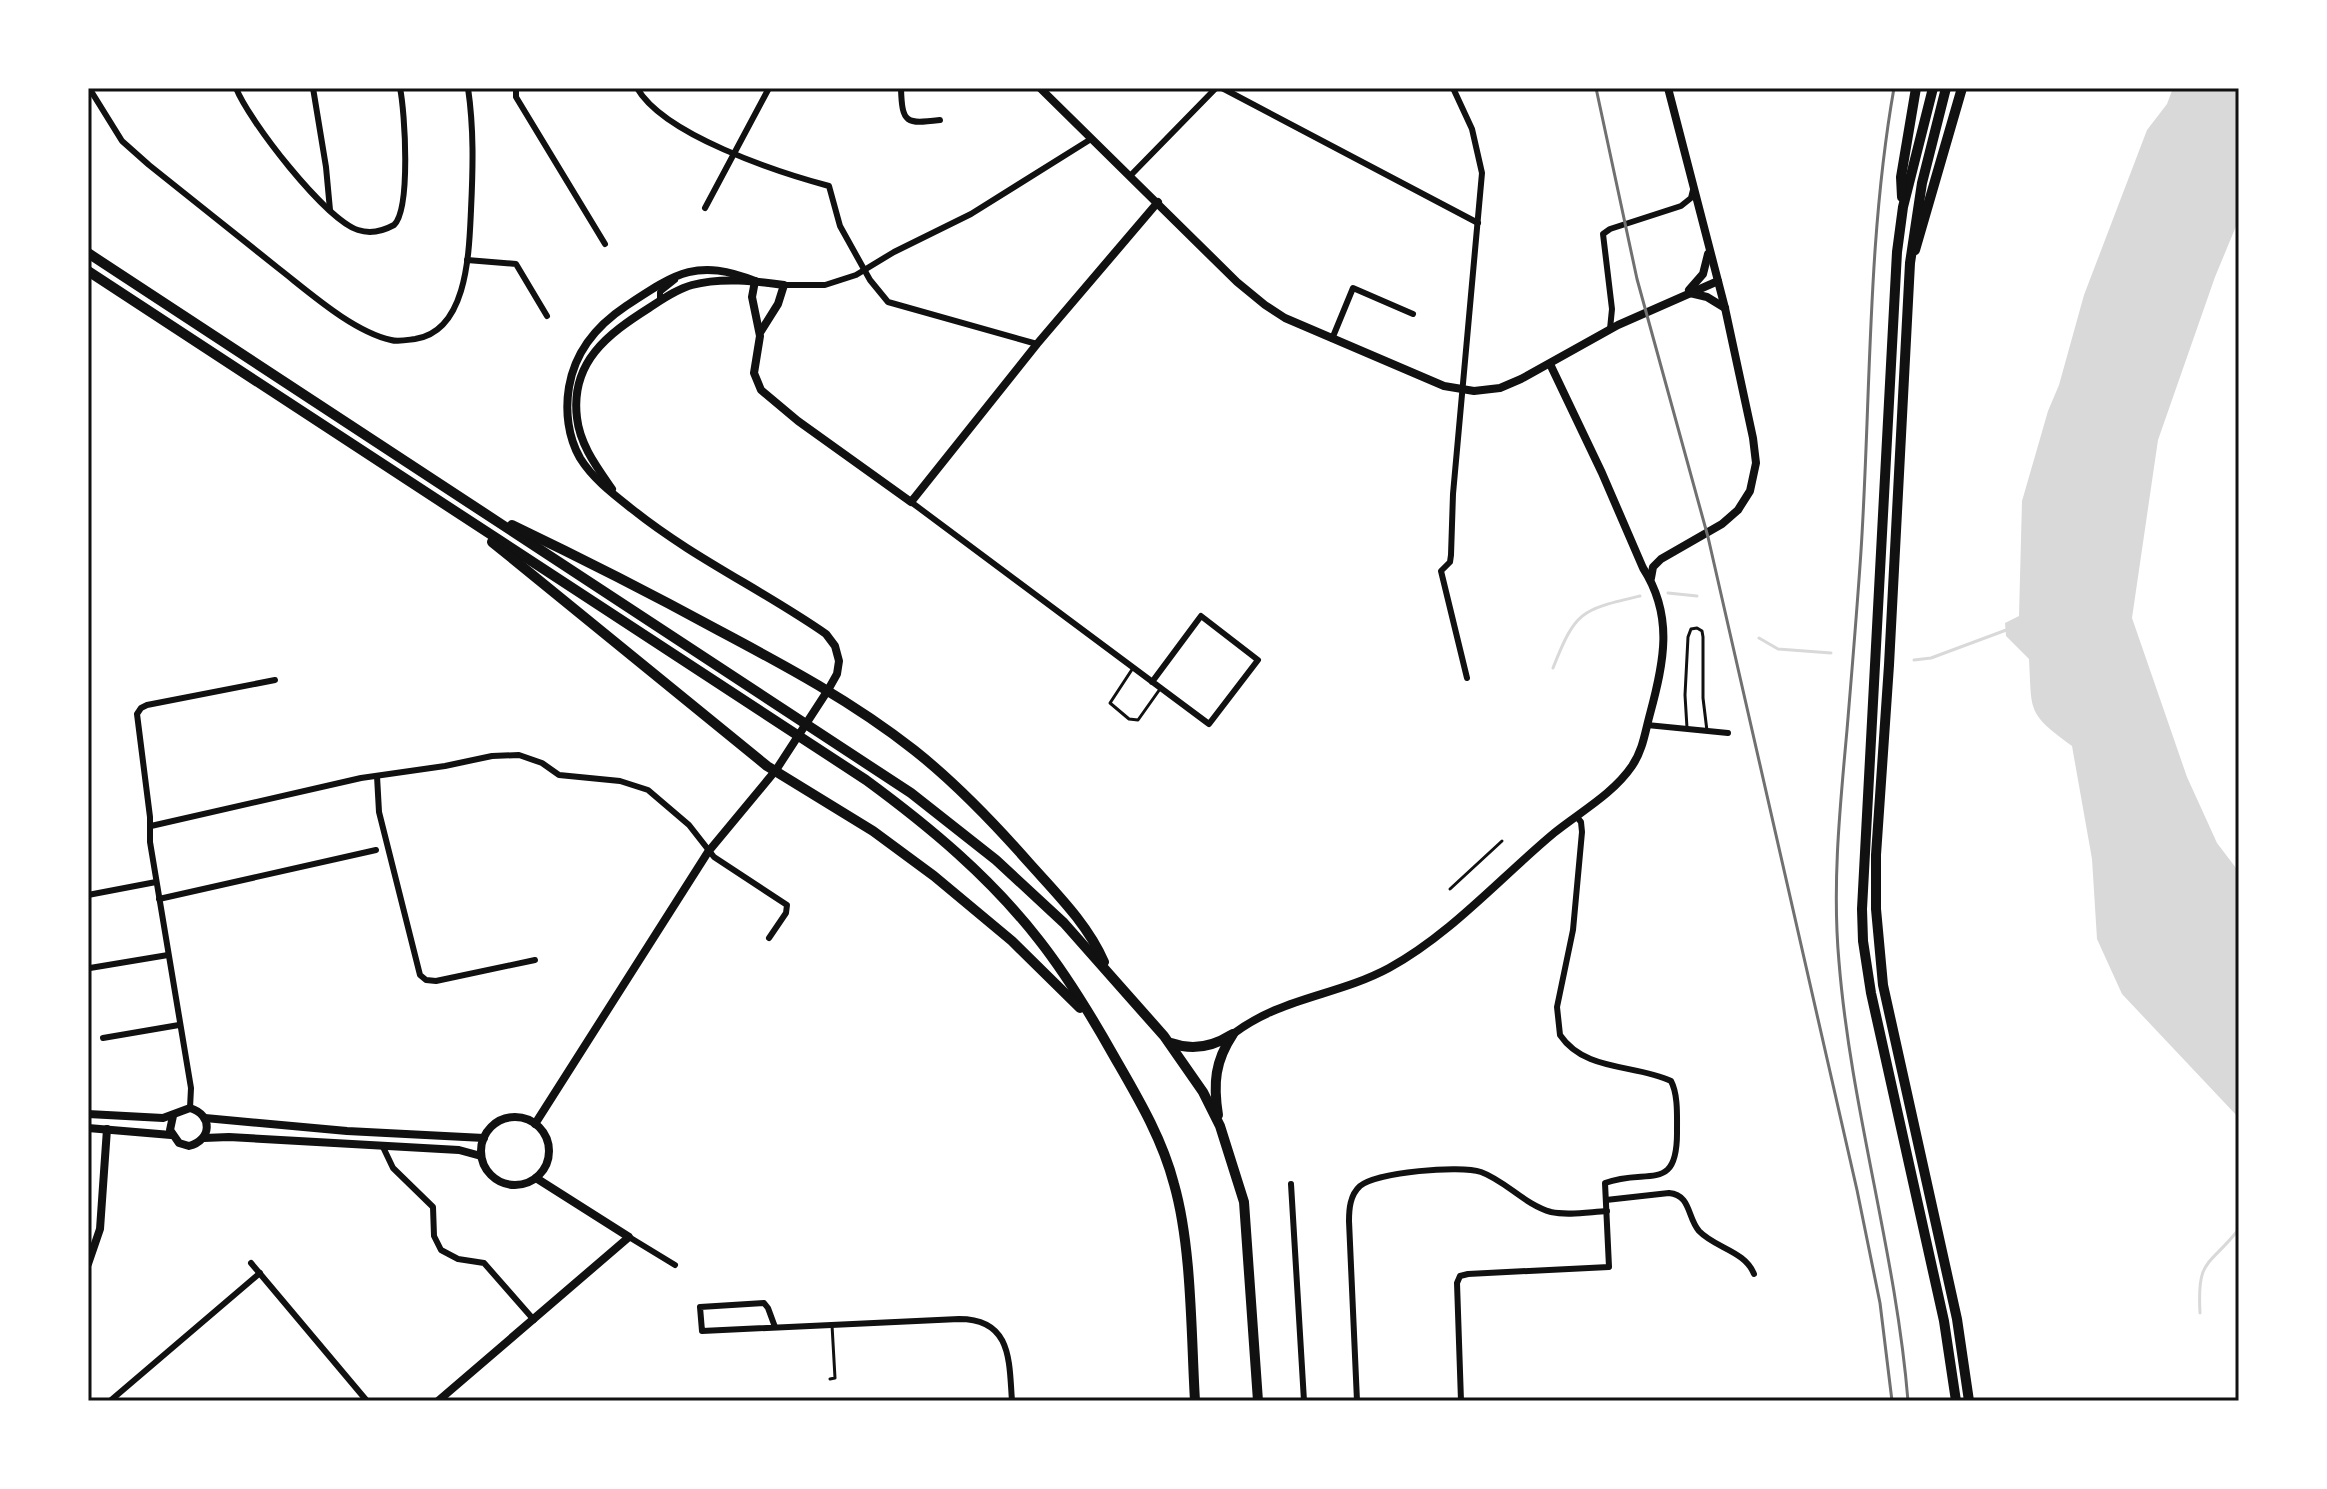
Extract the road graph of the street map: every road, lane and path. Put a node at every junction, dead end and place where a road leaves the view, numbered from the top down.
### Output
1 (236, 88) edge
2 (313, 88) edge
3 (400, 88) edge
4 (468, 88) edge
5 (516, 88) edge
6 (637, 88) edge
7 (769, 88) edge
8 (901, 88) edge
9 (1040, 88) edge
10 (1219, 88) edge
11 (1453, 88) edge
12 (1668, 88) edge
13 (1916, 88) edge
14 (1933, 88) edge
15 (1946, 88) edge
16 (1962, 88) edge
17 (90, 91) edge
18 (940, 120) dead end
19 (1091, 139) junction
20 (734, 153) junction
21 (1130, 176) junction
22 (1693, 188) junction
23 (1158, 202) junction
24 (1903, 207) junction
25 (705, 208) dead end
26 (330, 210) junction
27 (1478, 223) junction
28 (605, 244) dead end
29 (1708, 244) junction
30 (89, 253) edge
31 (467, 260) junction
32 (1910, 263) junction
33 (864, 270) junction
34 (88, 271) edge
35 (678, 277) junction
36 (755, 281) junction
37 (1718, 281) junction
38 (784, 285) junction
39 (1697, 289) junction
40 (675, 292) junction
41 (660, 301) junction
42 (1725, 308) junction
43 (1413, 314) dead end
44 (547, 316) dead end
45 (1614, 327) junction
46 (760, 336) junction
47 (1332, 339) junction
48 (1037, 344) junction
49 (1550, 364) junction
50 (1461, 390) junction
51 (616, 497) junction
52 (911, 502) junction
53 (477, 508) junction
54 (470, 521) junction
55 (1651, 580) junction
56 (1133, 668) junction
57 (1467, 678) dead end
58 (275, 680) dead end
59 (1152, 682) junction
60 (1160, 688) junction
61 (828, 690) junction
62 (1647, 725) junction
63 (1687, 729) junction
64 (1707, 731) junction
65 (1728, 733) dead end
66 (776, 770) junction
67 (377, 776) junction
68 (1576, 816) junction
69 (151, 826) junction
70 (1502, 841) dead end
71 (376, 850) dead end
72 (708, 852) junction
73 (156, 882) junction
74 (1450, 889) dead end
75 (88, 895) edge
76 (159, 899) junction
77 (769, 938) dead end
78 (168, 955) junction
79 (535, 960) dead end
80 (90, 968) edge
81 (1107, 971) junction
82 (179, 1025) junction
83 (1098, 1028) junction
84 (1233, 1034) junction
85 (103, 1038) dead end
86 (1169, 1042) junction
87 (190, 1108) junction
88 (88, 1114) edge
89 (173, 1116) junction
90 (205, 1118) junction
91 (535, 1124) junction
92 (1220, 1126) junction
93 (88, 1128) edge
94 (107, 1129) junction
95 (171, 1135) junction
96 (204, 1138) junction
97 (484, 1138) junction
98 (383, 1147) junction
99 (481, 1156) junction
100 (536, 1178) junction
101 (1291, 1184) dead end
102 (1606, 1200) junction
103 (1607, 1211) junction
104 (629, 1237) junction
105 (251, 1263) dead end
106 (88, 1264) edge
107 (675, 1265) dead end
108 (260, 1273) junction
109 (1754, 1274) dead end
110 (534, 1320) junction
111 (832, 1325) junction
112 (775, 1327) junction
113 (830, 1379) dead end
114 (110, 1401) edge
115 (367, 1401) edge
116 (438, 1401) edge
117 (1012, 1401) edge
118 (1195, 1401) edge
119 (1258, 1401) edge
120 (1304, 1401) edge
121 (1357, 1401) edge
122 (1461, 1401) edge
123 (1956, 1401) edge
124 (1969, 1401) edge

1 - 26 street
2 - 26 street
3 - 26 street
4 - 31 street
5 - 28 street
6 - 20 street
7 - 20 street
8 - 18 street
9 - 19 street
10 - 21 street
10 - 27 street
11 - 27 street
12 - 22 street
13 - 24 main road
14 - 24 main road
15 - 32 main road
16 - 32 main road
17 - 31 street
19 - 21 street
19 - 33 street
20 - 25 street
20 - 33 street
21 - 23 street
22 - 29 street
22 - 45 street
23 - 47 street
23 - 48 street
24 - 123 main road
27 - 50 street
29 - 37 street
29 - 39 street
30 - 53 main road
31 - 44 street
32 - 124 main road
33 - 38 street
33 - 48 street
34 - 54 main road
35 - 36 street
35 - 40 street
35 - 41 street
35 - 51 street
36 - 38 street
36 - 40 street
36 - 46 street
37 - 39 street
37 - 42 street
38 - 46 street
39 - 42 street
39 - 45 street
40 - 41 street
41 - 51 street
42 - 55 street
43 - 47 street
45 - 49 street
46 - 52 street
47 - 50 street
48 - 52 street
49 - 50 street
49 - 55 street
50 - 57 street
51 - 61 street
52 - 56 street
53 - 61 main road
53 - 81 main road
54 - 66 main road
54 - 83 main road
55 - 62 street
56 - 59 street
56 - 60 lane
58 - 69 street
59 - 60 street
59 - 60 street
61 - 66 street
61 - 81 main road
62 - 63 street
62 - 68 street
63 - 64 street
63 - 64 lane
64 - 65 street
66 - 72 street
66 - 83 main road
67 - 69 street
67 - 72 street
67 - 79 street
68 - 84 street
68 - 102 street
69 - 73 street
70 - 74 lane
71 - 76 street
72 - 77 street
72 - 91 street
73 - 75 street
73 - 76 street
76 - 78 street
78 - 80 street
78 - 82 street
81 - 86 main road
82 - 85 street
82 - 87 street
83 - 118 main road
84 - 86 main road
84 - 92 main road
86 - 92 main road
87 - 89 street
87 - 90 street
88 - 89 street
89 - 95 street
90 - 96 street
90 - 97 street
91 - 97 street
91 - 100 street
92 - 119 main road
93 - 94 street
94 - 95 street
94 - 106 street
95 - 96 street
96 - 98 street
97 - 99 street
98 - 99 street
98 - 110 street
99 - 100 street
100 - 104 street
101 - 120 street
102 - 103 street
102 - 109 street
103 - 121 street
103 - 122 street
104 - 107 street
104 - 110 street
105 - 108 street
108 - 114 street
108 - 115 street
110 - 116 street
111 - 112 street
111 - 113 lane
111 - 117 street
112 - 112 street

